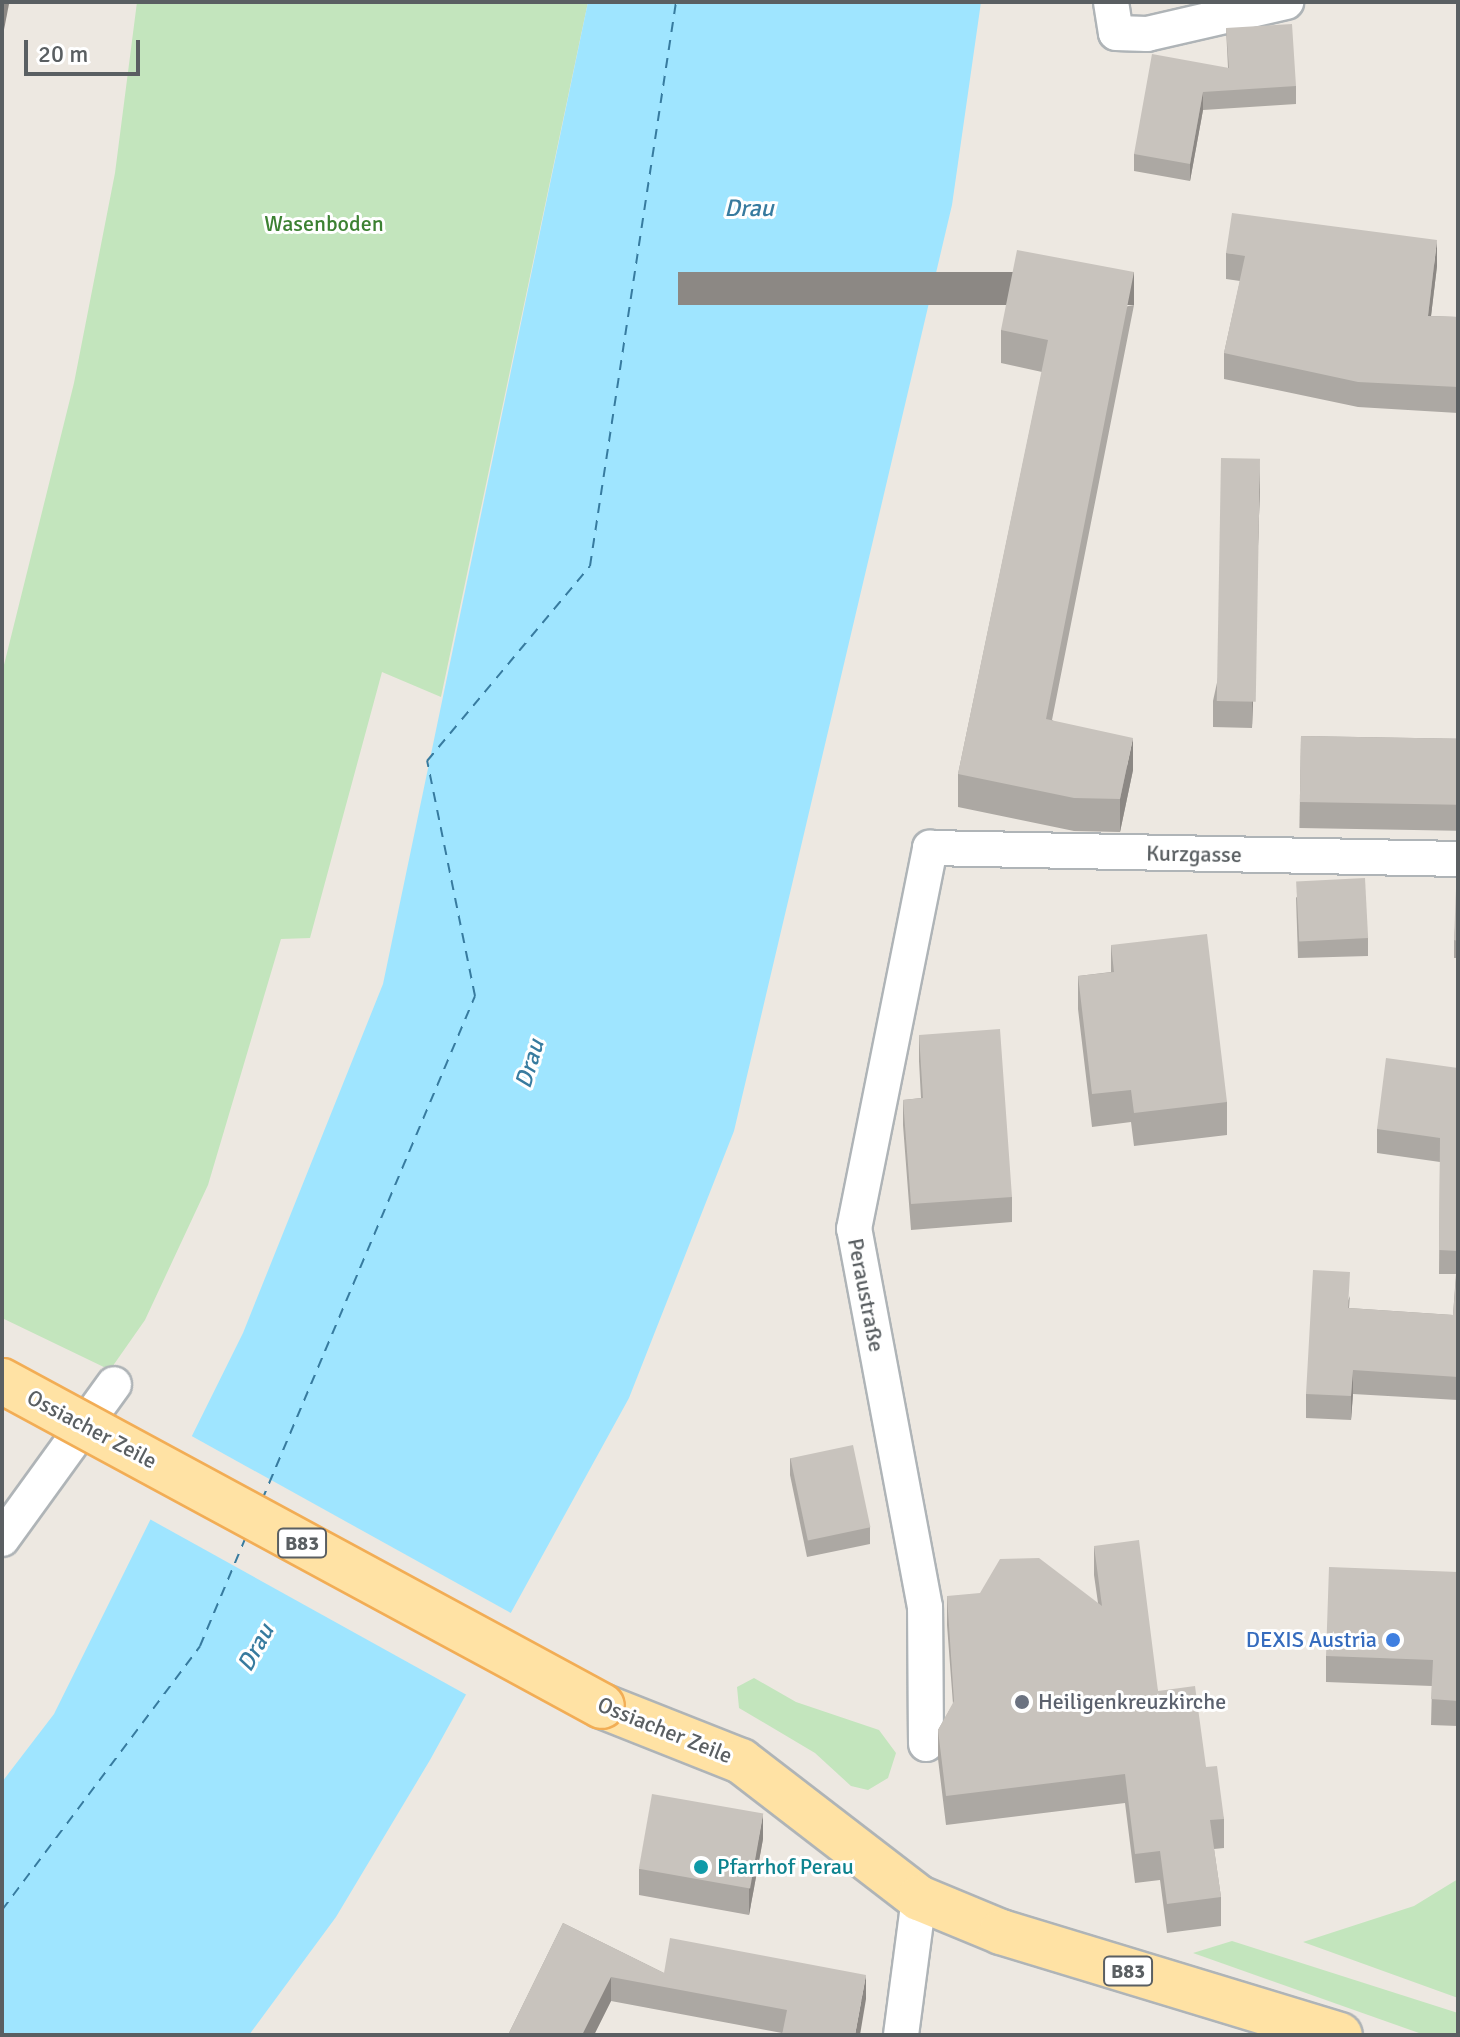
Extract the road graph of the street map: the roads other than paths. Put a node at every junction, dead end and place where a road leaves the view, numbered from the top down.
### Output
1 (1111, 2) edge
2 (1286, 2) edge
3 (930, 848) joint
4 (1458, 859) edge
5 (2, 1381) edge
6 (114, 1384) dead end
7 (2, 1539) edge
8 (926, 1744) dead end
9 (919, 1898) junction
10 (901, 2035) edge
11 (1340, 2035) edge

1 - 2 street
3 - 4 street, Kurzgasse
3 - 8 street, Peraustraße
5 - 9 main road, Ossiacher Zeile / B83, bridge
6 - 7 street
9 - 10 street
9 - 11 main road, Ossiacher Zeile / B83

